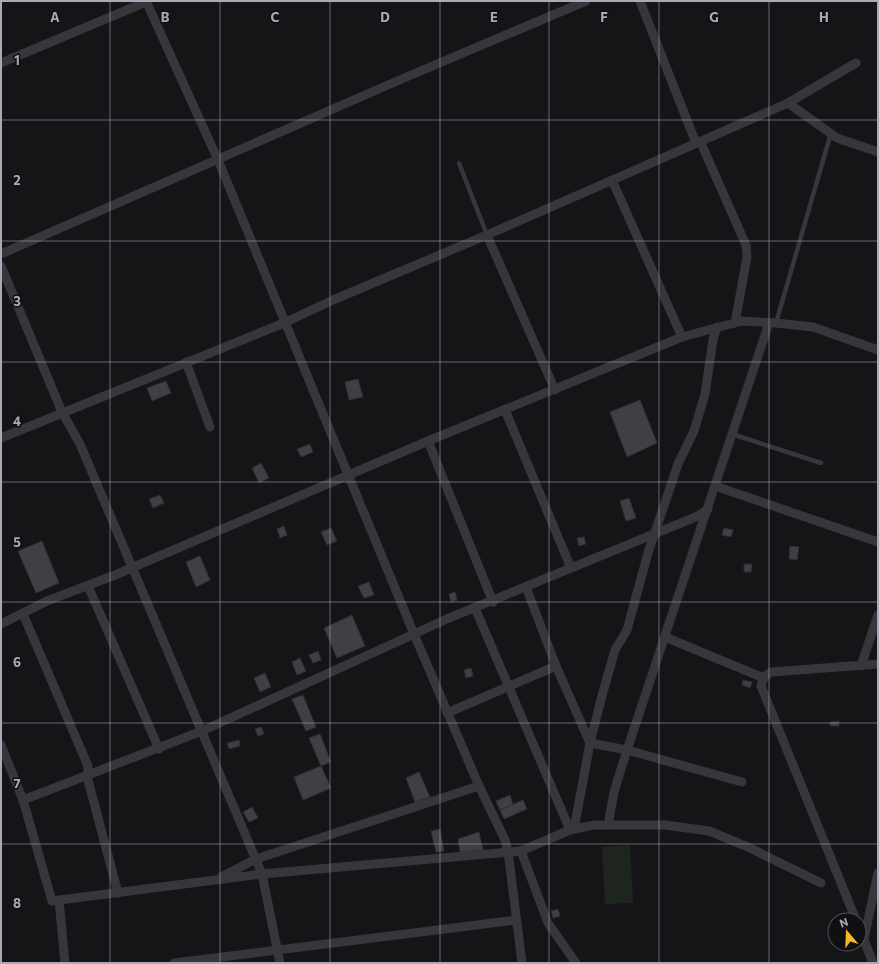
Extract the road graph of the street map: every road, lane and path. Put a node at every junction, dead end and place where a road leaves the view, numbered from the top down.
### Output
1 (147, 1) edge
2 (586, 1) edge
3 (640, 1) edge
4 (1, 63) edge
5 (856, 63) dead end
6 (788, 103) junction
7 (830, 133) junction
8 (698, 142) junction
9 (878, 152) edge
10 (218, 160) junction
11 (459, 164) dead end
12 (612, 180) junction
13 (487, 235) junction
14 (1, 254) edge
15 (1, 266) edge
16 (284, 323) junction
17 (735, 323) junction
18 (772, 323) junction
19 (717, 327) junction
20 (682, 337) junction
21 (878, 350) edge
22 (186, 362) junction
23 (555, 390) junction
24 (505, 410) junction
25 (62, 412) junction
26 (210, 427) dead end
27 (732, 434) junction
28 (1, 438) edge
29 (428, 441) junction
30 (822, 463) dead end
31 (348, 474) junction
32 (715, 486) junction
33 (708, 509) junction
34 (655, 533) junction
35 (878, 542) edge
36 (133, 567) junction
37 (571, 568) junction
38 (88, 586) junction
39 (526, 587) junction
40 (493, 602) junction
41 (475, 608) junction
42 (24, 614) junction
43 (878, 615) edge
44 (1, 624) edge
45 (414, 634) junction
46 (665, 637) junction
47 (878, 664) edge
48 (556, 666) junction
49 (861, 666) junction
50 (764, 678) junction
51 (509, 687) junction
52 (447, 713) junction
53 (202, 731) junction
54 (590, 742) junction
55 (1, 745) edge
56 (159, 749) junction
57 (627, 750) junction
58 (88, 774) junction
59 (742, 782) dead end
60 (479, 786) junction
61 (23, 800) junction
62 (608, 825) junction
63 (572, 829) junction
64 (508, 851) junction
65 (521, 851) junction
66 (256, 859) junction
67 (878, 873) edge
68 (262, 874) junction
69 (216, 880) junction
70 (820, 883) dead end
71 (118, 893) junction
72 (59, 900) junction
73 (853, 912) edge
74 (516, 920) junction
75 (867, 925) edge
76 (867, 946) edge
77 (278, 950) junction
78 (65, 963) edge
79 (174, 963) edge
80 (280, 963) edge
81 (522, 963) edge
82 (576, 963) edge
83 (874, 963) edge

1 - 4 street
1 - 10 street
2 - 10 street
3 - 8 street
5 - 6 street
6 - 7 street
6 - 8 street
7 - 9 street
7 - 18 lane
8 - 12 street
8 - 17 street
10 - 14 street
10 - 16 street
11 - 13 lane
12 - 13 street
12 - 20 street
13 - 16 street
13 - 23 street
15 - 25 street
16 - 22 street
16 - 31 street
17 - 18 street
17 - 19 street
18 - 21 street
18 - 27 street
19 - 20 street
19 - 34 street
20 - 23 street
22 - 25 street
22 - 26 street
23 - 24 street
24 - 29 street
24 - 37 street
25 - 28 street
25 - 36 street
27 - 30 lane
27 - 32 street
29 - 31 street
29 - 40 street
31 - 36 street
31 - 45 street
32 - 33 street
32 - 35 street
33 - 34 street
33 - 46 street
34 - 37 street
34 - 54 street
36 - 38 street
36 - 53 street
37 - 39 street
38 - 42 street
38 - 56 street
39 - 40 street
39 - 48 street
40 - 41 street
41 - 45 street
41 - 51 street
42 - 44 street
42 - 58 street
43 - 49 street
45 - 52 street
45 - 53 street
46 - 50 street
46 - 57 street
47 - 49 street
48 - 51 street
48 - 54 street
49 - 50 street
50 - 73 street
51 - 52 street
51 - 63 street
52 - 60 street
53 - 56 street
53 - 66 street
54 - 57 street
54 - 63 street
55 - 61 street
56 - 58 street
57 - 59 street
57 - 62 street
58 - 61 street
58 - 71 street
60 - 64 street
60 - 66 street
61 - 72 street
62 - 63 street
62 - 70 street
63 - 65 street
64 - 65 street
64 - 68 street
64 - 74 street
65 - 82 street
66 - 68 street
66 - 69 street
67 - 75 street
68 - 69 street
68 - 77 street
69 - 71 street
71 - 72 street
72 - 78 street
74 - 77 street
74 - 81 street
76 - 83 street
77 - 79 street
77 - 80 street

